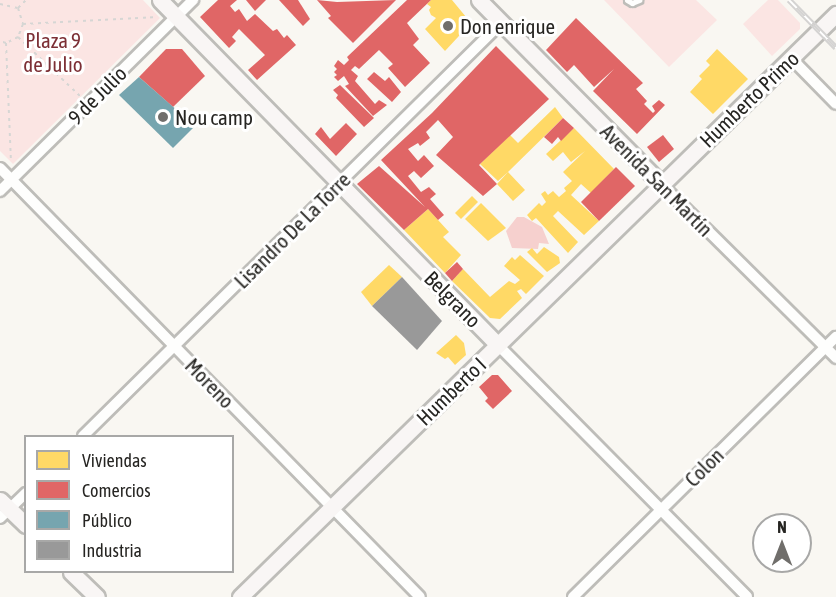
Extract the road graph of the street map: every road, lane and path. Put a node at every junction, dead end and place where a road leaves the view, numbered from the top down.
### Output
1 (26, 0) edge
2 (160, 0) edge
3 (193, 0) edge
4 (479, 0) edge
5 (627, 0) edge
6 (639, 0) edge
7 (2, 2) edge
8 (18, 8) junction
9 (836, 14) edge
10 (177, 16) junction
11 (501, 23) junction
12 (23, 24) junction
13 (18, 37) junction
14 (0, 41) edge
15 (6, 43) junction
16 (791, 58) junction
17 (88, 104) junction
18 (836, 104) edge
19 (0, 168) edge
20 (11, 180) junction
21 (339, 184) junction
22 (661, 184) junction
23 (0, 190) edge
24 (836, 338) edge
25 (498, 345) junction
26 (174, 346) junction
27 (826, 348) junction
28 (836, 358) edge
29 (84, 435) edge
30 (24, 494) edge
31 (332, 507) junction
32 (3, 509) edge
33 (661, 510) junction
34 (24, 524) edge
35 (72, 573) edge
36 (97, 597) edge
37 (240, 597) edge
38 (420, 597) edge
39 (573, 597) edge
40 (747, 597) edge

1 - 8 path
2 - 10 main road, Belgrano
3 - 10 street, 9 de Julio
4 - 11 main road, Avenida San Martín
5 - 6 lane
7 - 8 path
8 - 12 path
9 - 16 main road, Humberto Primo
10 - 12 path
10 - 17 street, 9 de Julio
10 - 21 main road, Belgrano
11 - 21 street, Lisandro De La Torre
11 - 22 main road, Avenida San Martín
12 - 13 path
13 - 15 path
13 - 17 path
14 - 15 path
15 - 20 path
16 - 18 street
16 - 22 main road, Humberto Primo
17 - 20 street, 9 de Julio
19 - 20 street, Moreno
20 - 23 street, 9 de Julio
20 - 26 street, Moreno
21 - 25 main road, Belgrano
21 - 26 street, Lisandro De La Torre
22 - 25 main road, Humberto I
22 - 27 street, Avenida San Martín
24 - 27 street, Colon
25 - 31 main road, Humberto I
25 - 33 street, Belgrano
26 - 29 street, Lisandro De La Torre
26 - 31 street, Moreno
27 - 28 street, Avenida San Martín
27 - 33 street, Colon
30 - 32 street
31 - 37 main road, Humberto I
31 - 38 street, Moreno
32 - 34 main road
33 - 39 street, Colon
33 - 40 street, Belgrano
35 - 36 main road

